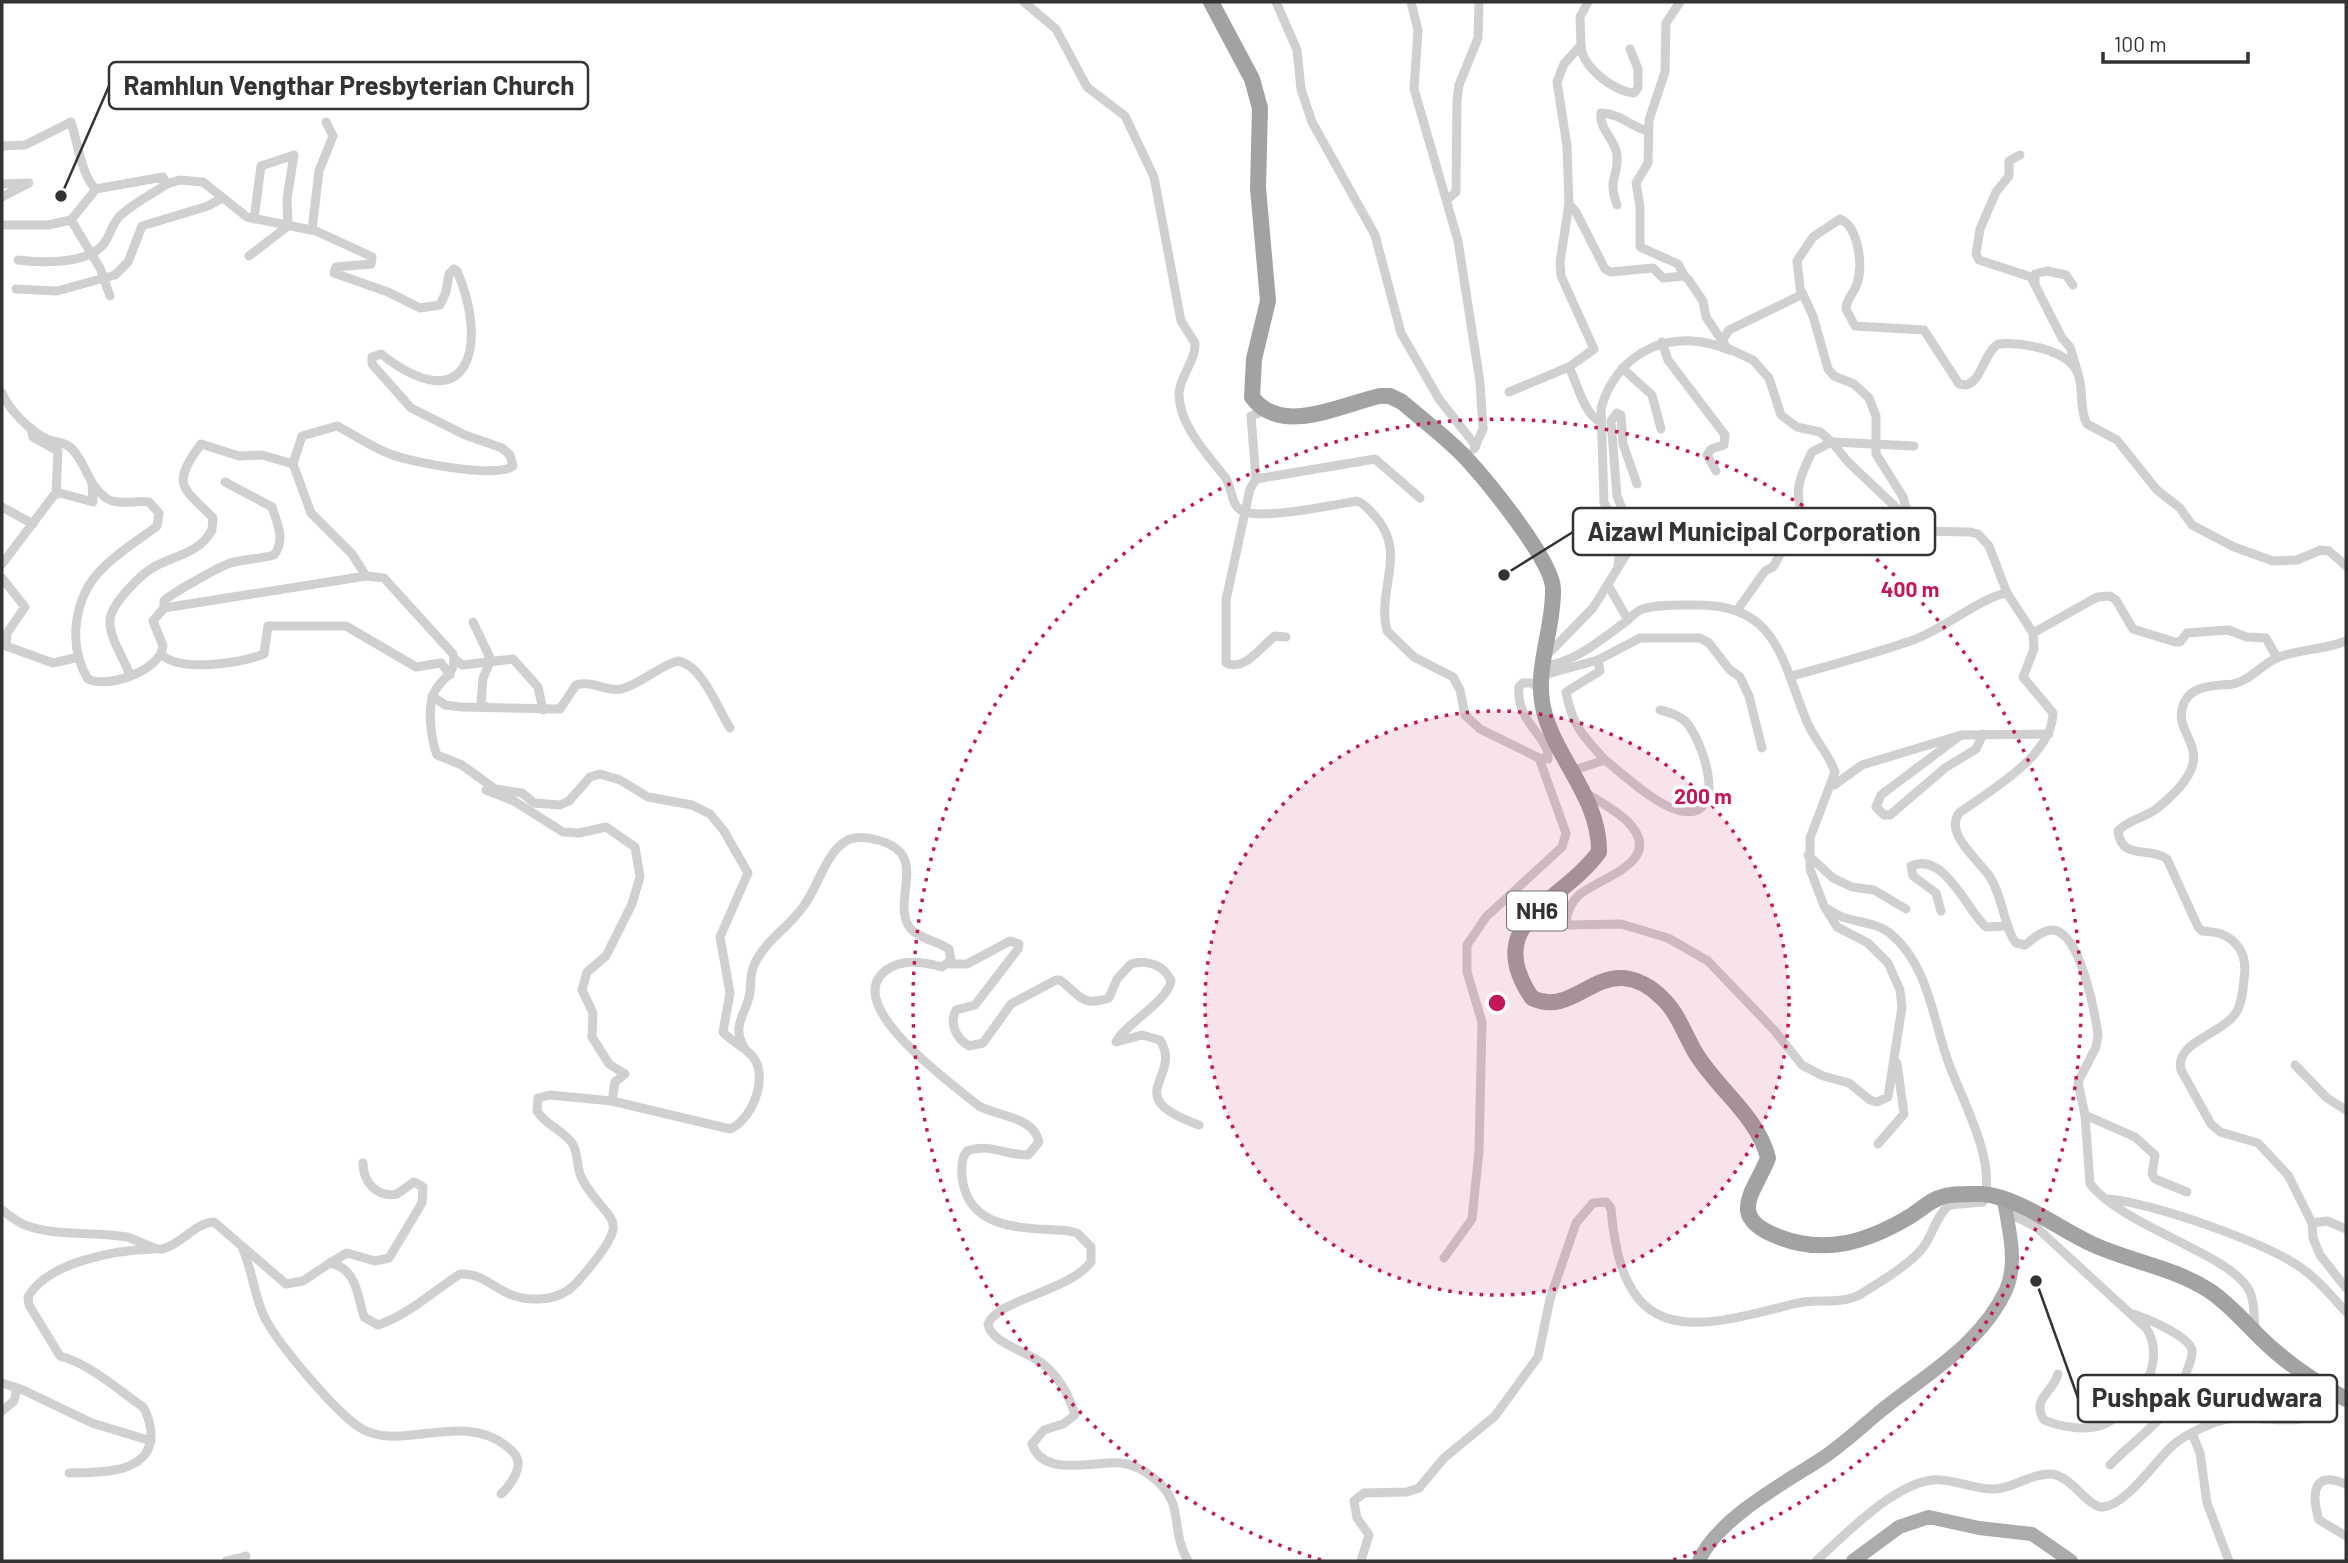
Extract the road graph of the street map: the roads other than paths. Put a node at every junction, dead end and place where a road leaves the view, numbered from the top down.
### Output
1 (1024, 2) edge
2 (1211, 2) edge
3 (1276, 2) edge
4 (1410, 2) edge
5 (1479, 2) edge
6 (1588, 2) edge
7 (1680, 2) edge
8 (1581, 45) junction
9 (1630, 49) dead end
10 (326, 122) dead end
11 (1648, 131) junction
12 (2, 146) edge
13 (2020, 155) dead end
14 (2, 184) edge
15 (167, 184) junction
16 (96, 189) junction
17 (2, 197) edge
18 (222, 198) junction
19 (1447, 200) junction
20 (1569, 204) junction
21 (1617, 205) dead end
22 (254, 219) junction
23 (71, 220) junction
24 (2, 225) edge
25 (288, 226) junction
26 (312, 230) junction
27 (91, 253) junction
28 (249, 256) dead end
29 (18, 260) dead end
30 (1685, 277) junction
31 (104, 279) junction
32 (2036, 285) junction
33 (2073, 285) dead end
34 (16, 289) dead end
35 (1802, 292) junction
36 (110, 296) dead end
37 (1722, 341) junction
38 (1662, 342) junction
39 (1731, 351) junction
40 (1569, 367) junction
41 (1622, 368) junction
42 (2078, 372) junction
43 (1510, 392) dead end
44 (2, 393) edge
45 (1266, 410) junction
46 (1601, 422) junction
47 (31, 428) junction
48 (1661, 429) dead end
49 (1832, 442) junction
50 (1876, 442) junction
51 (1913, 446) dead end
52 (1471, 452) junction
53 (293, 464) junction
54 (1716, 471) dead end
55 (1256, 479) junction
56 (225, 482) dead end
57 (92, 484) junction
58 (1637, 484) dead end
59 (56, 494) junction
60 (1420, 498) dead end
61 (2, 507) edge
62 (1244, 512) junction
63 (1908, 516) junction
64 (33, 524) junction
65 (2, 564) edge
66 (2346, 566) edge
67 (1617, 571) junction
68 (366, 576) junction
69 (2, 578) edge
70 (1608, 585) junction
71 (2007, 593) junction
72 (164, 608) junction
73 (1738, 609) junction
74 (1628, 620) junction
75 (473, 622) dead end
76 (2033, 632) junction
77 (1286, 637) dead end
78 (2346, 641) edge
79 (161, 654) junction
80 (79, 657) junction
81 (2277, 658) junction
82 (454, 659) junction
83 (491, 660) junction
84 (1598, 660) junction
85 (1540, 673) junction
86 (450, 675) junction
87 (130, 676) junction
88 (1792, 676) junction
89 (432, 696) junction
90 (489, 708) junction
91 (543, 710) junction
92 (1660, 710) dead end
93 (730, 728) dead end
94 (1983, 734) junction
95 (2049, 734) junction
96 (1961, 735) junction
97 (1762, 748) dead end
98 (1539, 758) junction
99 (1605, 760) junction
100 (1574, 770) junction
101 (483, 782) junction
102 (1830, 789) junction
103 (1582, 790) junction
104 (1808, 855) junction
105 (1824, 906) junction
106 (1906, 909) dead end
107 (1941, 911) dead end
108 (2008, 926) junction
109 (950, 964) junction
110 (744, 1048) junction
111 (1895, 1051) junction
112 (2295, 1065) dead end
113 (612, 1101) junction
114 (2346, 1110) edge
115 (2085, 1115) junction
116 (1199, 1125) dead end
117 (1878, 1144) dead end
118 (363, 1163) dead end
119 (2187, 1192) dead end
120 (1986, 1195) junction
121 (2106, 1199) junction
122 (2005, 1206) junction
123 (2, 1210) edge
124 (2312, 1223) junction
125 (2346, 1229) edge
126 (240, 1242) junction
127 (155, 1249) junction
128 (1444, 1258) dead end
129 (330, 1263) junction
130 (2346, 1288) edge
131 (2124, 1311) junction
132 (2346, 1312) edge
133 (2255, 1330) junction
134 (2058, 1374) dead end
135 (2, 1383) edge
136 (17, 1388) junction
137 (2339, 1395) edge
138 (2, 1411) edge
139 (2192, 1433) junction
140 (151, 1441) junction
141 (2110, 1465) dead end
142 (69, 1473) dead end
143 (2346, 1484) edge
144 (501, 1494) dead end
145 (2346, 1536) edge
146 (246, 1556) dead end
147 (226, 1561) edge
148 (1188, 1561) edge
149 (1361, 1561) edge
150 (1699, 1561) edge
151 (1816, 1561) edge
152 (1853, 1561) edge
153 (2071, 1561) edge
154 (2229, 1561) edge

1 - 62 street
2 - 45 highway
3 - 52 street
4 - 19 street
5 - 19 street
6 - 8 street
7 - 11 street
8 - 9 street
8 - 20 street
10 - 26 street
11 - 21 street
11 - 30 street
12 - 16 street
13 - 32 street
14 - 17 street
15 - 16 street
15 - 18 street
15 - 27 street
16 - 23 street
18 - 22 street
18 - 31 street
19 - 52 street
20 - 30 street
20 - 40 street
22 - 25 street
22 - 25 street
23 - 24 street
23 - 27 street
25 - 26 street
25 - 28 street
26 - 53 street
27 - 29 street
27 - 31 street
30 - 37 street
31 - 34 street
31 - 36 street
32 - 33 street
32 - 42 street
35 - 37 street
35 - 42 street
35 - 50 street
37 - 39 street
38 - 39 street
38 - 41 street
38 - 54 street
39 - 49 street
40 - 43 street
40 - 46 street
41 - 46 street
41 - 48 street
42 - 66 street
44 - 47 street
45 - 52 highway, NH6
45 - 55 street
46 - 67 street
47 - 57 street
47 - 59 street
49 - 50 street
49 - 63 street
49 - 73 street
50 - 51 street
50 - 63 street
52 - 85 highway, NH6
53 - 68 street
53 - 87 street
55 - 60 street
55 - 62 street
56 - 72 street
57 - 59 street
57 - 80 street
58 - 67 street
59 - 64 street
61 - 64 street
62 - 77 street
62 - 98 street
63 - 71 street
64 - 65 street
67 - 70 street
68 - 72 street
68 - 82 street
69 - 80 street
70 - 74 street
70 - 85 street
71 - 76 street
71 - 88 street
72 - 79 street
73 - 74 street
73 - 88 street
74 - 85 street
75 - 83 street
76 - 81 street
76 - 95 street
78 - 81 street
79 - 86 street
79 - 87 street
80 - 87 street
81 - 124 street
82 - 83 street
82 - 86 street
83 - 90 street
83 - 91 street
84 - 85 street
84 - 97 street
84 - 99 street
85 - 98 street
85 - 100 highway, NH6
86 - 89 street
88 - 102 street
89 - 90 street
89 - 101 street
90 - 91 street
91 - 93 street
92 - 99 street
94 - 95 street
94 - 96 street
94 - 96 street
95 - 108 street
96 - 102 street
98 - 128 street
99 - 100 street
100 - 103 highway, NH6
101 - 110 street
101 - 113 street
102 - 104 street
103 - 111 street
103 - 120 highway, NH6
104 - 105 street
104 - 106 street
105 - 111 street
105 - 120 street
107 - 108 street
108 - 115 street
109 - 110 street
109 - 116 street
109 - 148 street
110 - 113 street
111 - 117 street
112 - 114 street
113 - 129 street
115 - 119 street
115 - 121 street
118 - 129 street
120 - 122 highway, NH6
120 - 149 street
121 - 132 street
121 - 133 street
122 - 131 street
122 - 133 highway, NH6
122 - 150 main road
123 - 127 street
124 - 125 street
124 - 130 street
126 - 127 street
126 - 129 street
126 - 144 street
127 - 140 street
131 - 134 street
131 - 141 street
133 - 137 highway, NH6
135 - 136 street
136 - 138 street
136 - 140 street
137 - 139 street
139 - 151 street
139 - 154 street
140 - 142 street
143 - 145 street
146 - 147 street
152 - 153 main road

